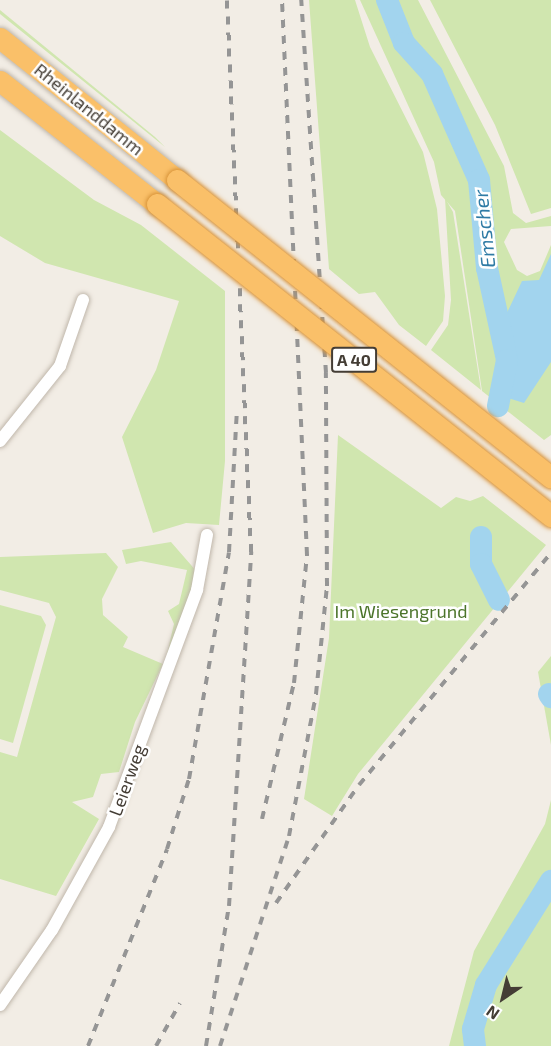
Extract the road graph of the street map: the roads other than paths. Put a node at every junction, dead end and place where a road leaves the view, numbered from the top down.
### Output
1 (0, 38) edge
2 (0, 81) edge
3 (83, 300) dead end
4 (0, 441) edge
5 (551, 477) edge
6 (551, 516) edge
7 (207, 535) dead end
8 (4, 991) edge
9 (0, 1005) edge

1 - 5 highway, Rheinlanddamm / A 40, bridge
2 - 6 highway, Rheinlanddamm / A 40, bridge
3 - 4 street
7 - 8 street, Leierweg
8 - 9 street, Leierweg

